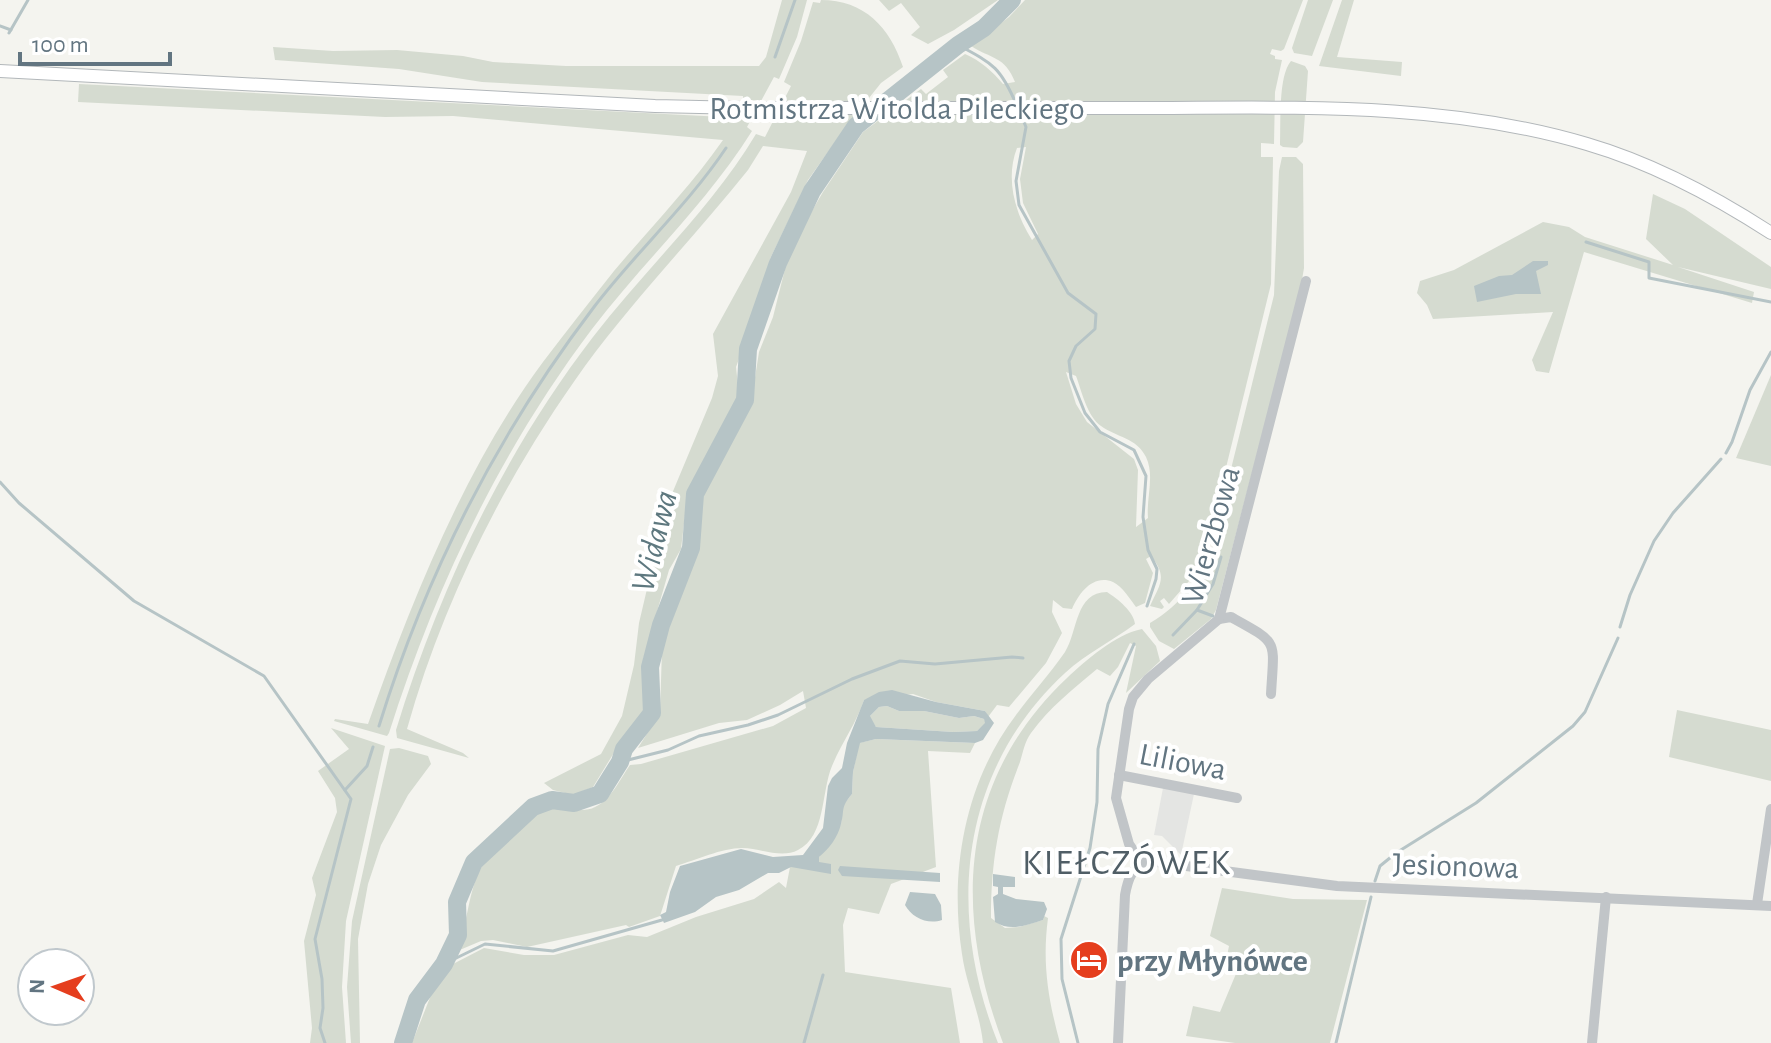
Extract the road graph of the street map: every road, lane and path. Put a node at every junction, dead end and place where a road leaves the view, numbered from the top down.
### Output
1 (0, 71) edge
2 (1771, 233) edge
3 (1306, 281) dead end
4 (1219, 619) junction
5 (1271, 694) dead end
6 (1119, 775) junction
7 (1237, 798) dead end
8 (1771, 809) edge
9 (1142, 863) junction
10 (1606, 897) junction
11 (1757, 904) junction
12 (1771, 906) edge
13 (1118, 1043) edge
14 (1592, 1043) edge

1 - 2 main road, Rotmistrza Witolda Pileckiego
3 - 4 street, Wierzbowa
4 - 5 street
4 - 6 street, Wierzbowa
6 - 7 street, Liliowa
6 - 9 street, Wierzbowa
8 - 11 street
9 - 10 street, Jesionowa
9 - 13 street
10 - 11 street, Jesionowa
10 - 14 street
11 - 12 street, Jesionowa

